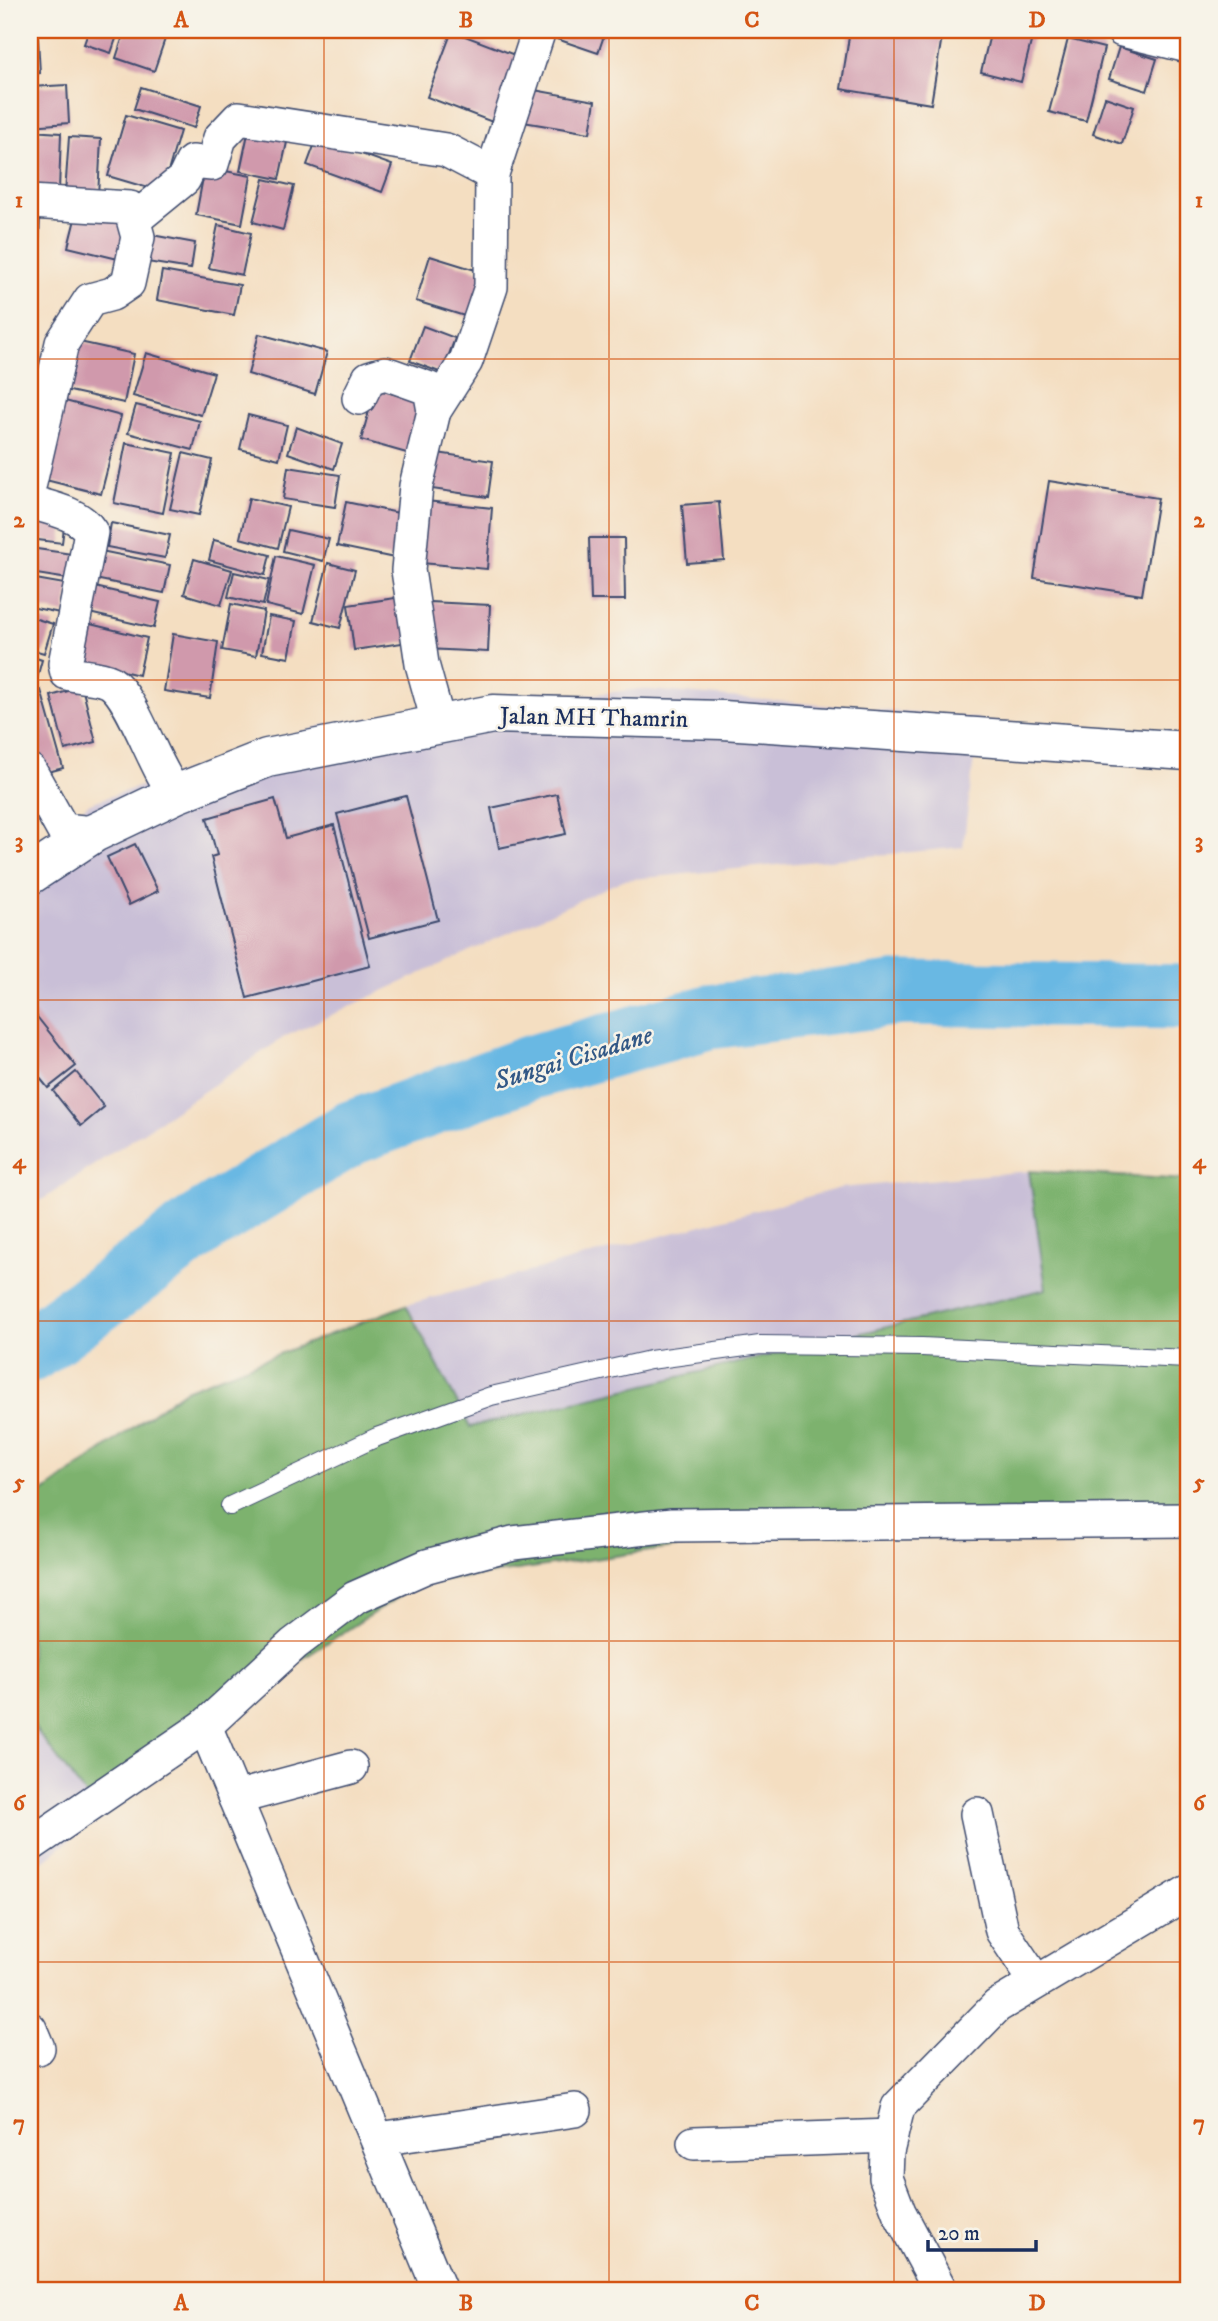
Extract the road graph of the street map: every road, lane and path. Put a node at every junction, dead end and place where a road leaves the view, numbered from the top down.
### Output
1 (539, 30) edge
2 (1122, 30) edge
3 (1188, 46) edge
4 (492, 174) junction
5 (30, 202) edge
6 (135, 219) junction
7 (359, 398) dead end
8 (435, 411) junction
9 (30, 482) edge
10 (30, 502) edge
11 (437, 717) junction
12 (1188, 751) edge
13 (35, 781) edge
14 (169, 787) junction
15 (79, 831) junction
16 (30, 875) edge
17 (1188, 1359) edge
18 (230, 1506) dead end
19 (1188, 1520) edge
20 (205, 1726) junction
21 (351, 1767) dead end
22 (235, 1798) junction
23 (978, 1814) dead end
24 (30, 1845) edge
25 (1188, 1892) edge
26 (1036, 1982) junction
27 (575, 2110) dead end
28 (891, 2136) junction
29 (379, 2139) junction
30 (694, 2143) dead end
31 (440, 2291) edge
32 (941, 2291) edge

1 - 4 street
2 - 3 street
4 - 6 street
4 - 8 street
5 - 6 street
6 - 9 street
7 - 8 street
8 - 11 street
10 - 14 street
11 - 12 street, Jalan MH Thamrin
11 - 14 street, Jalan MH Thamrin
13 - 15 street
14 - 15 street, Jalan MH Thamrin
15 - 16 street, Jalan MH Thamrin
17 - 18 lane
19 - 20 street
20 - 22 street
20 - 24 street
21 - 22 street
22 - 29 street
23 - 26 street
25 - 26 street
26 - 28 street
27 - 29 street
28 - 30 street
28 - 32 street
29 - 31 street

